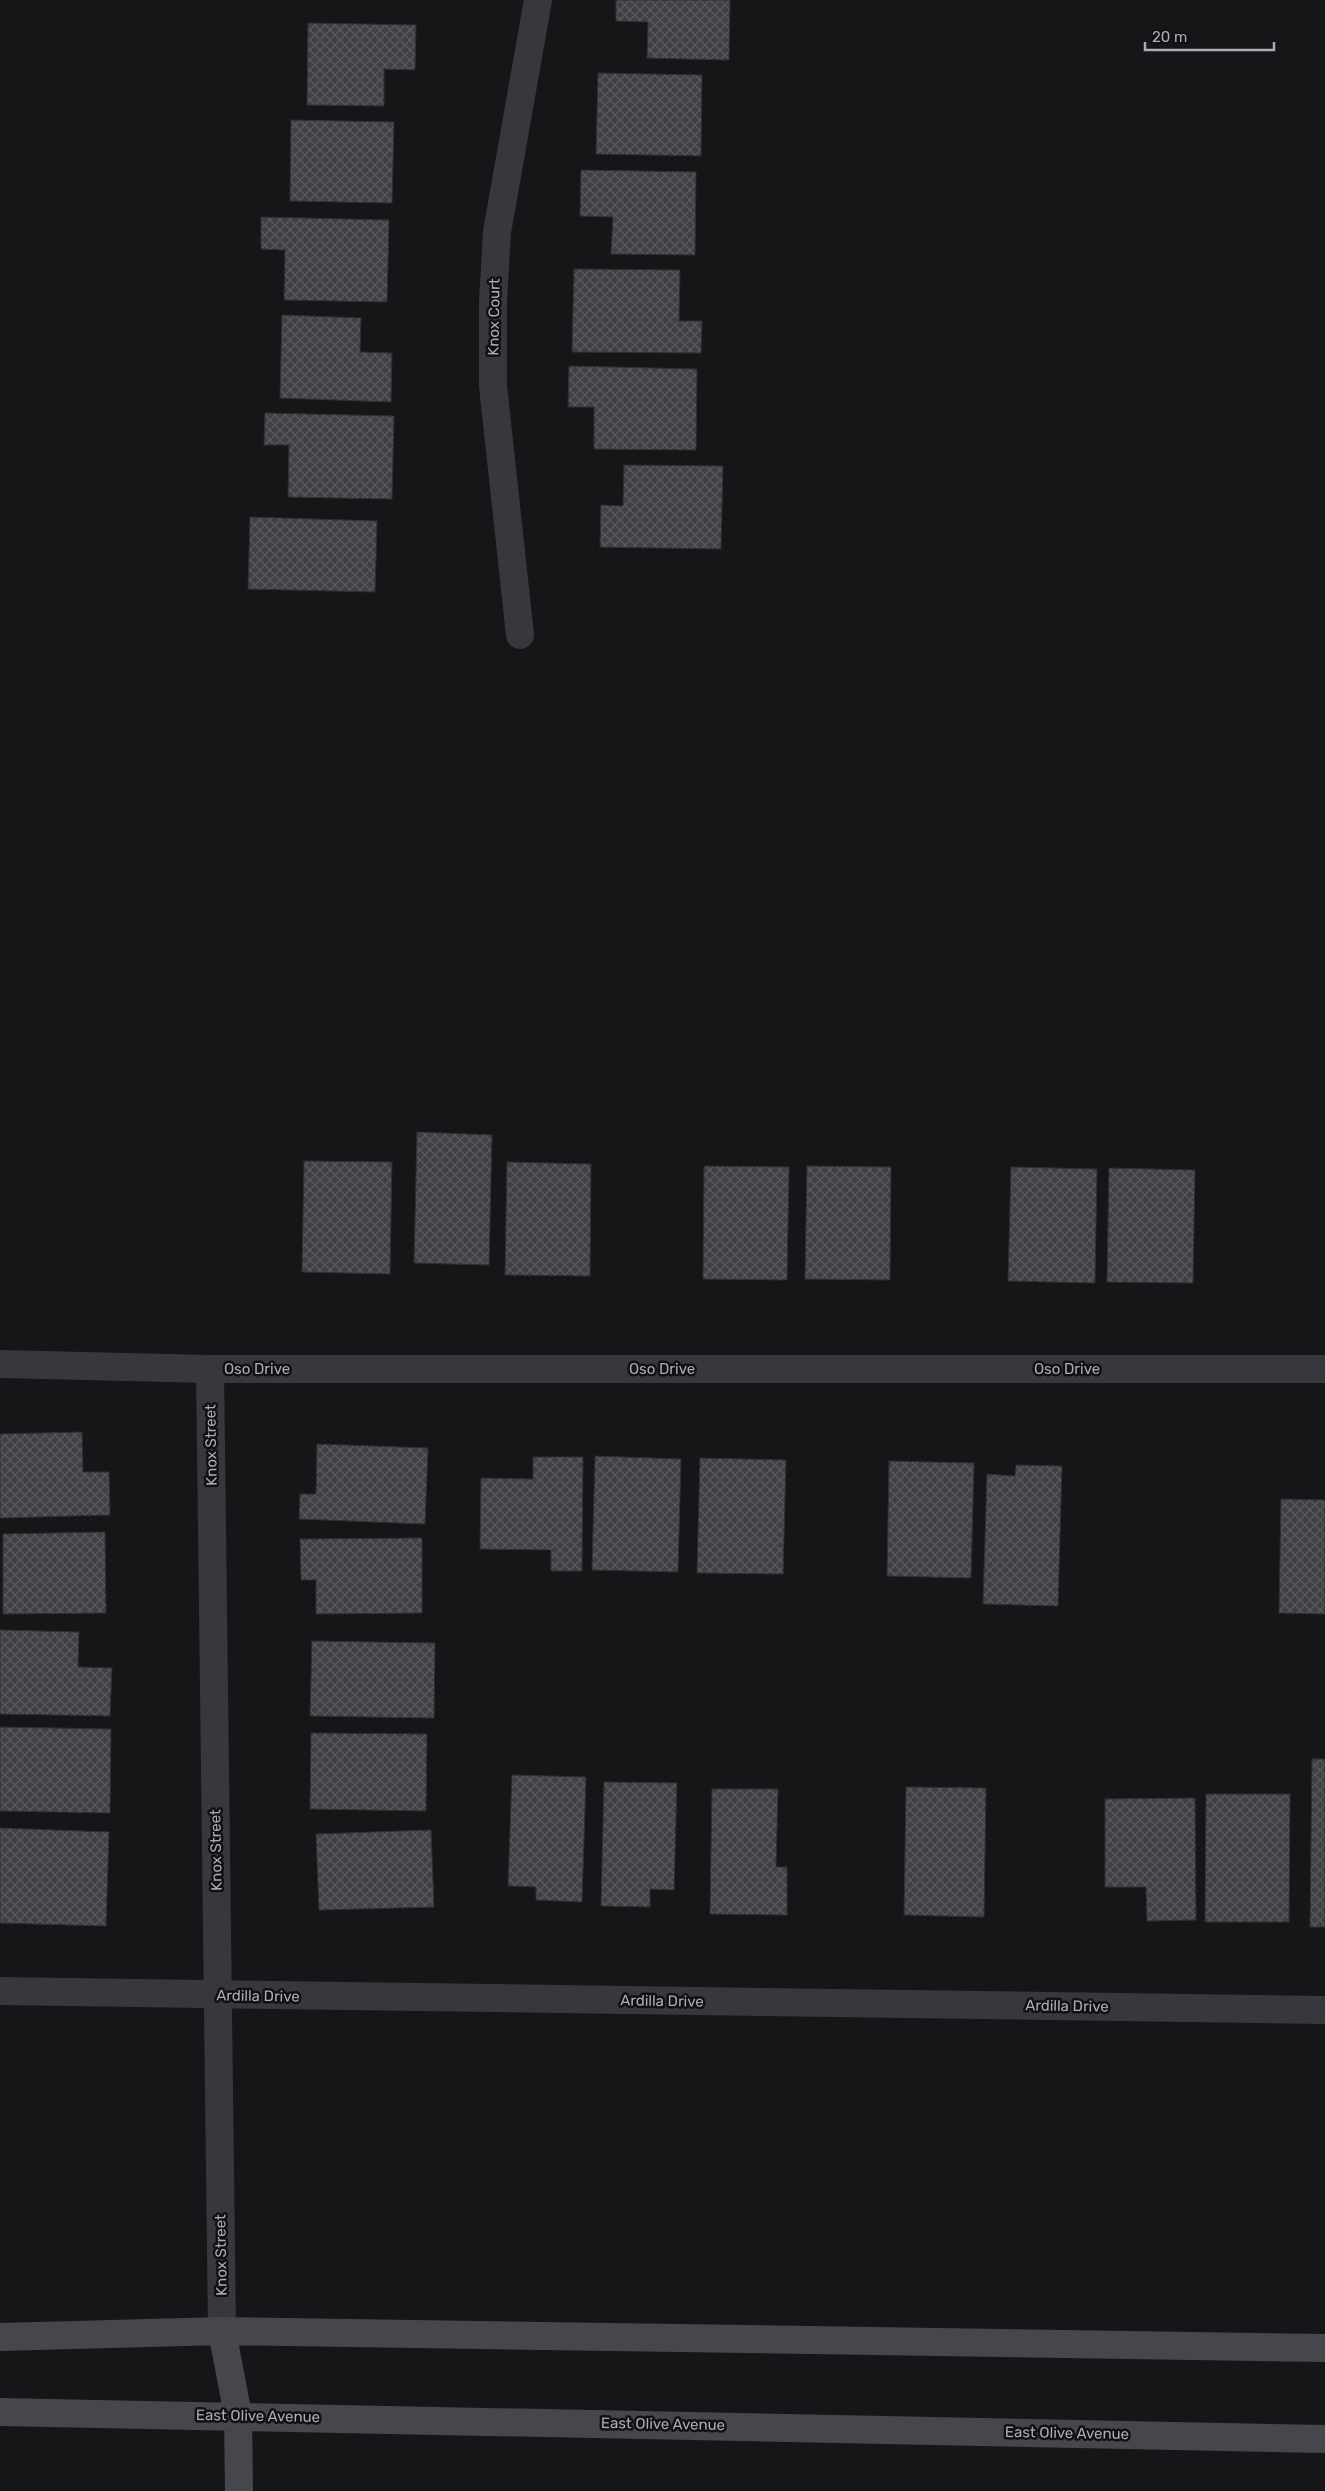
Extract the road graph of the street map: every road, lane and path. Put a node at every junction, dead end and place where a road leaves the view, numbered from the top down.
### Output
1 (538, 0) edge
2 (520, 635) dead end
3 (0, 1364) edge
4 (210, 1369) junction
5 (1325, 1369) edge
6 (0, 1991) edge
7 (218, 1996) junction
8 (1325, 2010) edge
9 (222, 2332) junction
10 (0, 2336) edge
11 (1325, 2348) edge
12 (0, 2412) edge
13 (238, 2415) junction
14 (1325, 2439) edge
15 (239, 2491) edge

1 - 2 street, Knox Court
3 - 4 street, Oso Drive
4 - 5 street, Oso Drive
4 - 7 street, Knox Street
6 - 7 street, Ardilla Drive
7 - 8 street, Ardilla Drive
7 - 9 street, Knox Street
9 - 10 street
9 - 11 street
9 - 13 street
12 - 13 street, East Olive Avenue
13 - 14 street, East Olive Avenue
13 - 15 street

